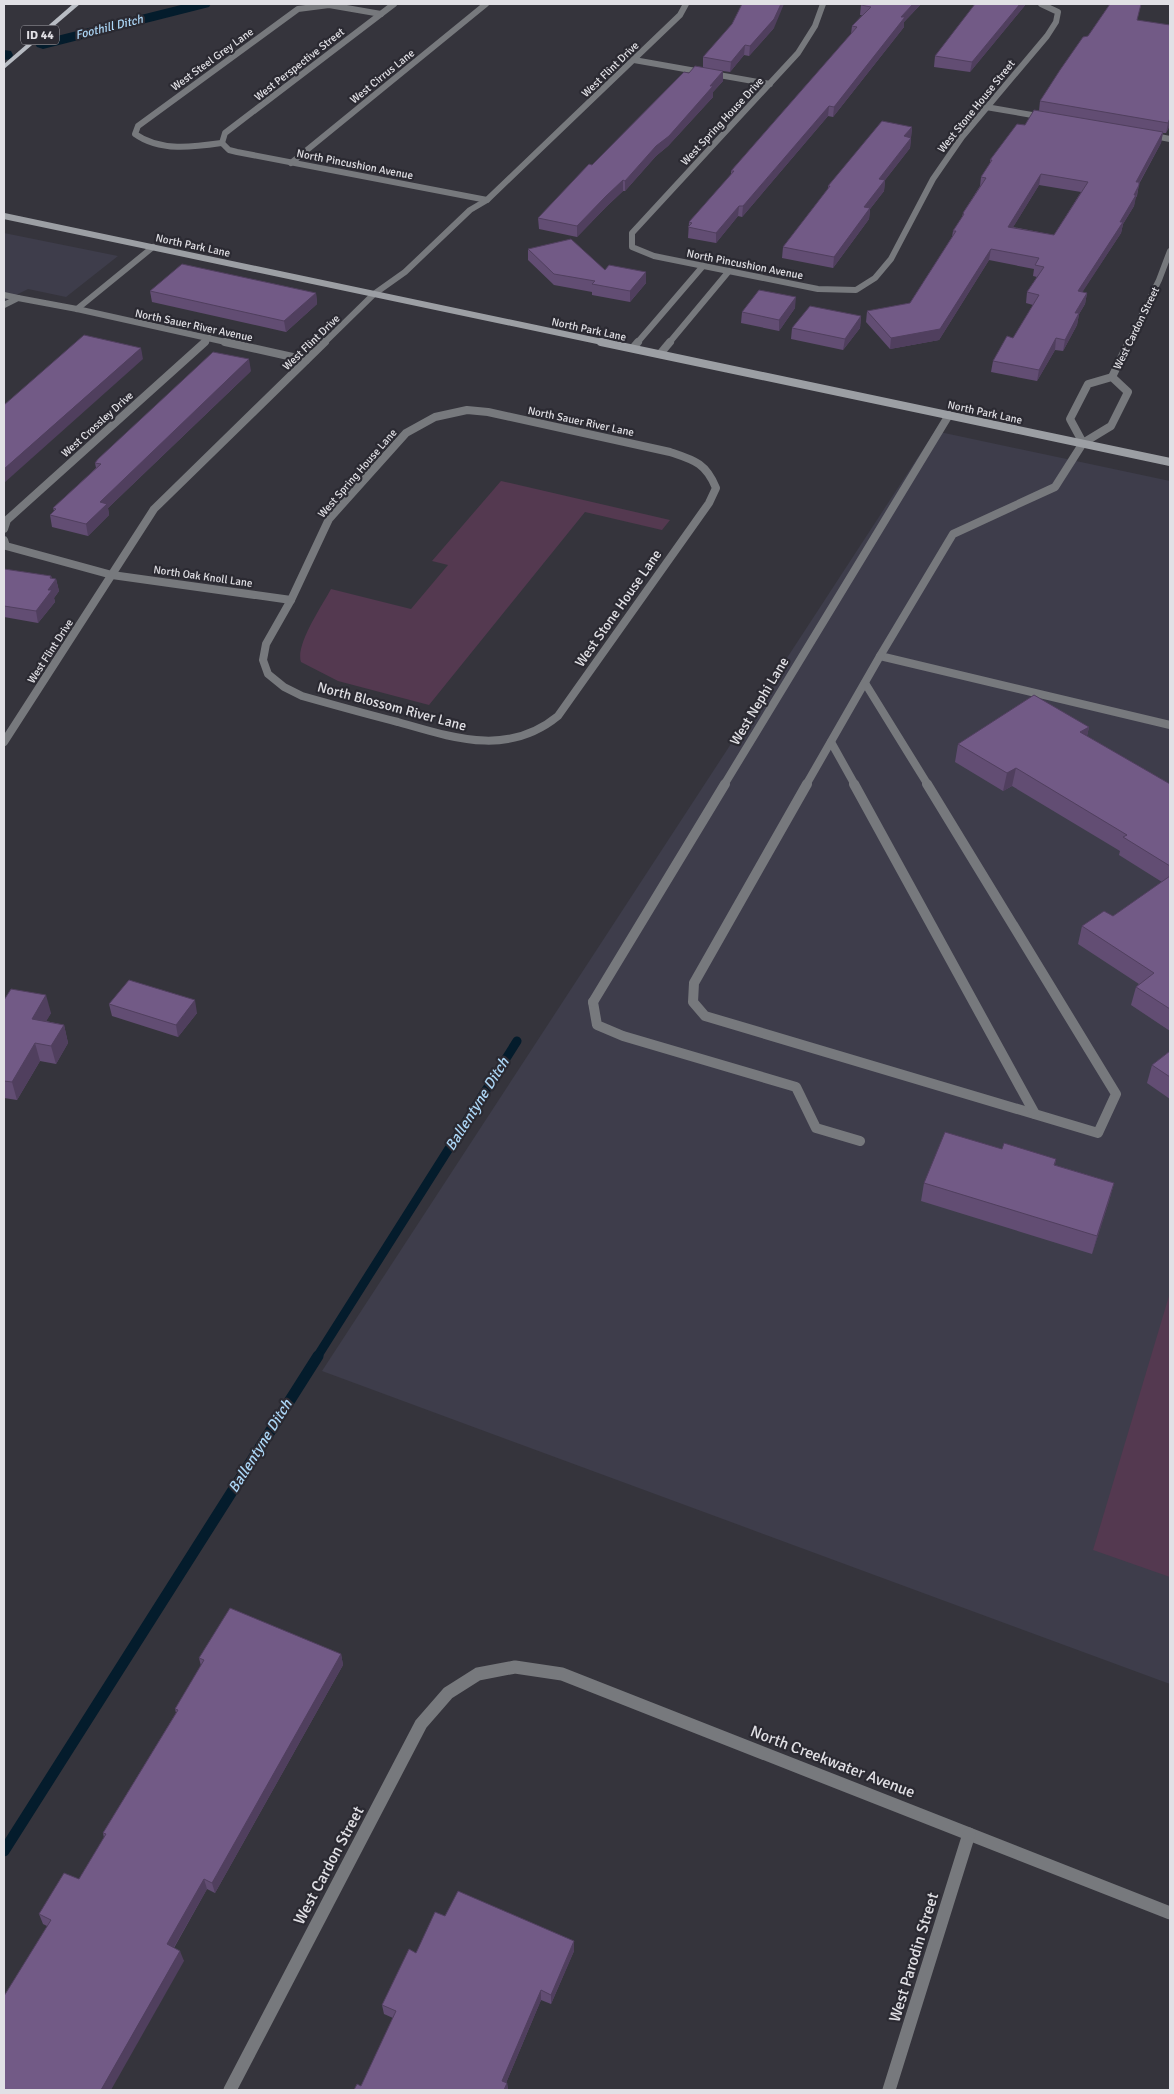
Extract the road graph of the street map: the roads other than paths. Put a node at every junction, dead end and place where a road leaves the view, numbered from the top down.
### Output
1 (77, 4) edge
2 (394, 4) edge
3 (486, 4) edge
4 (686, 4) edge
5 (823, 4) edge
6 (1041, 4) edge
7 (381, 14) junction
8 (634, 60) junction
9 (4, 67) edge
10 (770, 84) junction
11 (986, 107) junction
12 (1056, 119) edge
13 (1145, 134) edge
14 (1170, 139) edge
15 (222, 143) junction
16 (291, 163) junction
17 (487, 200) junction
18 (4, 216) edge
19 (153, 247) junction
20 (632, 247) joint
21 (1170, 251) edge
22 (703, 266) junction
23 (729, 271) junction
24 (856, 290) joint
25 (374, 294) junction
26 (4, 295) edge
27 (18, 298) junction
28 (4, 305) edge
29 (78, 309) junction
30 (210, 338) junction
31 (633, 348) junction
32 (660, 354) junction
33 (306, 360) junction
34 (1112, 377) junction
35 (443, 413) joint
36 (949, 415) junction
37 (1083, 443) junction
38 (1170, 462) edge
39 (710, 472) joint
40 (4, 529) edge
41 (4, 540) edge
42 (112, 575) junction
43 (291, 600) junction
44 (880, 656) junction
45 (268, 674) joint
46 (865, 682) junction
47 (1170, 725) edge
48 (515, 738) joint
49 (4, 742) edge
50 (831, 742) junction
51 (1035, 1114) junction
52 (860, 1141) dead end
53 (478, 1674) joint
54 (969, 1834) junction
55 (1170, 1912) edge
56 (230, 2090) edge
57 (889, 2090) edge

1 - 9 main road, ID 44
2 - 7 street, West Perspective Street
3 - 16 street, West Cirrus Lane
4 - 8 street, West Flint Drive
5 - 10 street, West Spring House Drive
6 - 11 street, West Stone House Street
7 - 15 street, West Perspective Street
7 - 15 street, West Steel Grey Lane
8 - 10 street
8 - 17 street, West Flint Drive
10 - 20 street, West Spring House Drive
11 - 12 street
11 - 24 street, West Stone House Street
13 - 14 street
15 - 16 street, North Pincushion Avenue
16 - 17 street, North Pincushion Avenue
17 - 25 street, West Flint Drive
18 - 19 street, North Park Lane
19 - 25 street, North Park Lane
19 - 29 street
20 - 22 street, North Pincushion Avenue
21 - 34 street, West Cardon Street
22 - 23 street, North Pincushion Avenue
22 - 31 street
23 - 24 street, North Pincushion Avenue
23 - 32 street
25 - 31 street, North Park Lane
25 - 33 street, West Flint Drive
26 - 27 street, North Sauer River Avenue
27 - 28 street
27 - 29 street, North Sauer River Avenue
29 - 30 street, North Sauer River Avenue
30 - 33 street, North Sauer River Avenue
30 - 40 street, West Crossley Drive
31 - 32 street, North Park Lane
32 - 36 street, North Park Lane
33 - 42 street, West Flint Drive
34 - 37 street, West Cardon Street
34 - 37 street, West Cardon Street
35 - 39 street, North Sauer River Lane
35 - 43 street, West Spring House Lane
36 - 37 street, North Park Lane
36 - 52 street, West Nephi Lane
37 - 38 street, North Park Lane
37 - 44 street
39 - 48 street, West Stone House Lane
41 - 42 street
42 - 43 street, North Oak Knoll Lane
42 - 49 street, West Flint Drive
43 - 45 street, West Spring House Lane
44 - 46 street
44 - 47 street
45 - 48 street, North Blossom River Lane
46 - 50 street
46 - 51 street
50 - 51 street
50 - 51 street
53 - 54 street, North Creekwater Avenue
53 - 56 street, West Cardon Street
54 - 55 street, North Creekwater Avenue
54 - 57 street, West Parodin Street

